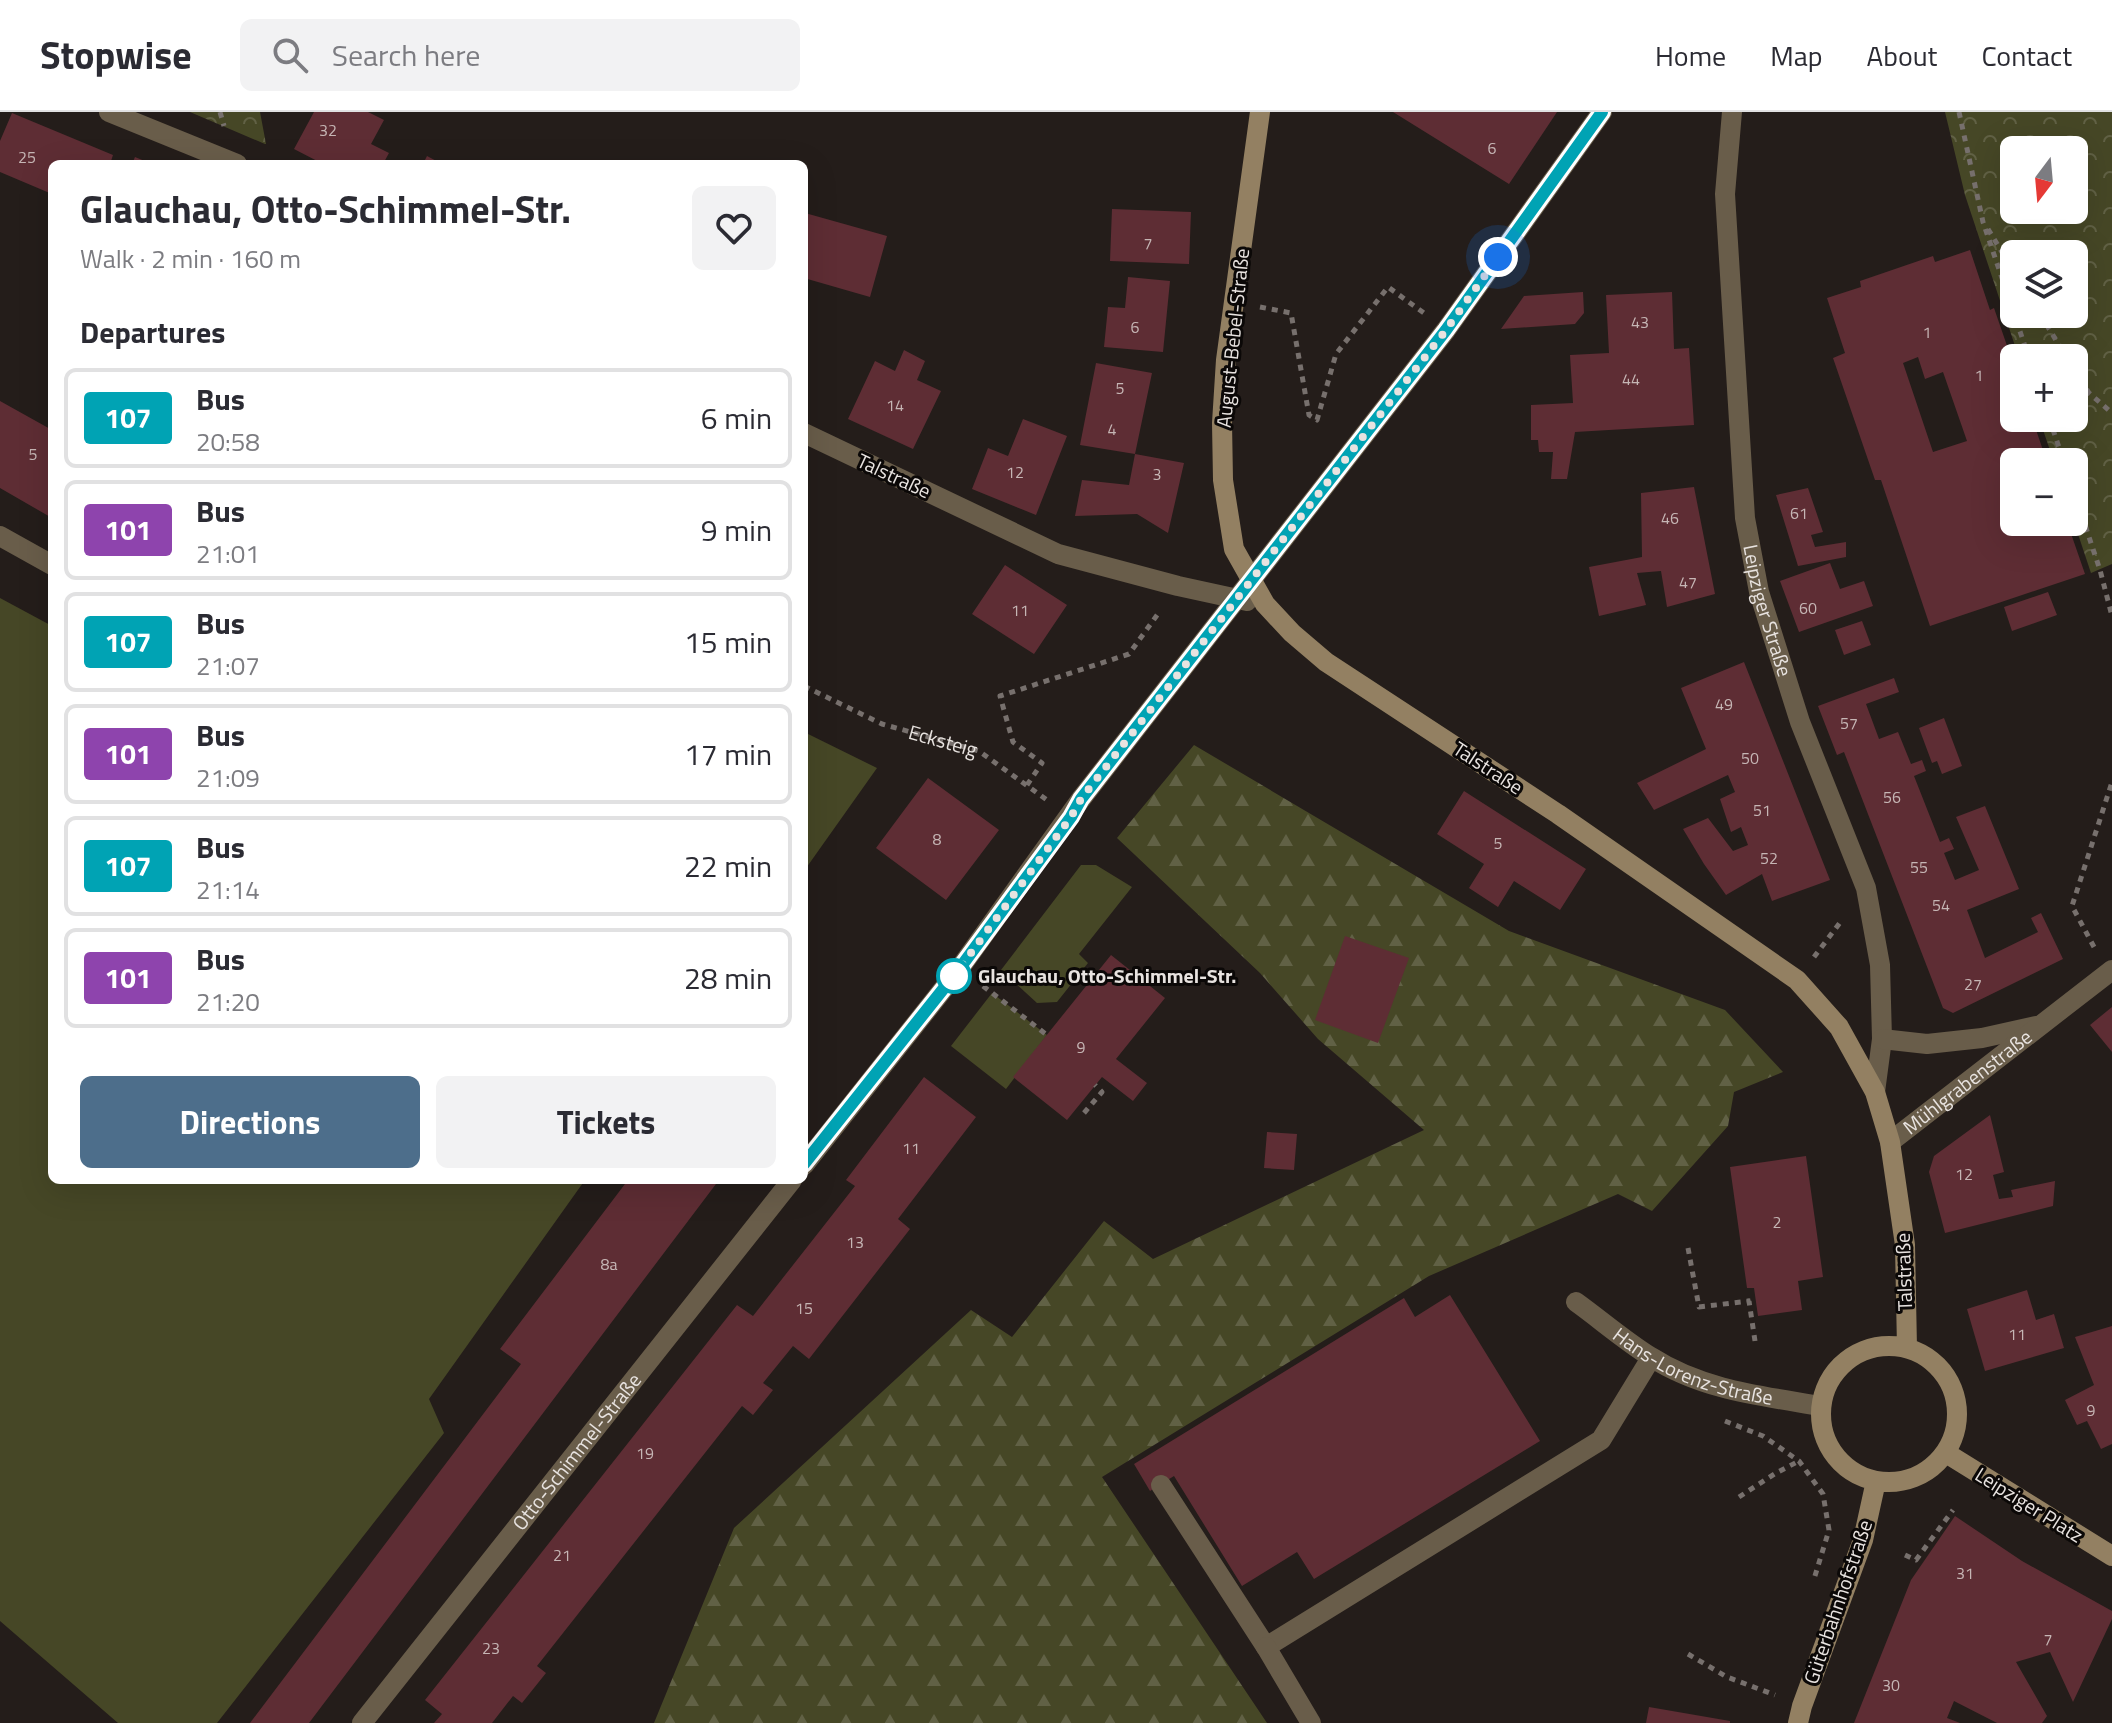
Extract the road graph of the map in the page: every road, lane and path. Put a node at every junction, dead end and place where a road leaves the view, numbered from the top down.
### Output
1 (109, 112) edge
2 (1260, 112) edge
3 (1602, 112) edge
4 (1732, 112) edge
5 (1959, 112) edge
6 (227, 160) edge
7 (1983, 222) junction
8 (2000, 249) edge
9 (1262, 307) dead end
10 (1446, 330) junction
11 (2024, 344) edge
12 (2088, 391) edge
13 (2112, 413) edge
14 (808, 435) edge
15 (2088, 534) edge
16 (0, 536) edge
17 (48, 563) edge
18 (1178, 586) junction
19 (1265, 604) junction
20 (2112, 616) edge
21 (808, 688) edge
22 (2112, 782) edge
23 (1027, 785) junction
24 (1071, 817) junction
25 (1866, 888) junction
26 (960, 968) junction
27 (2110, 971) edge
28 (1797, 980) junction
29 (2044, 1024) junction
30 (1047, 1035) dead end
31 (1882, 1039) junction
32 (1095, 1085) dead end
33 (1875, 1092) junction
34 (1084, 1113) dead end
35 (1890, 1142) junction
36 (808, 1160) edge
37 (789, 1184) edge
38 (1688, 1248) dead end
39 (1576, 1302) dead end
40 (1755, 1341) dead end
41 (1907, 1348) junction
42 (1651, 1358) junction
43 (1821, 1406) junction
44 (1723, 1420) dead end
45 (1946, 1453) junction
46 (1799, 1461) junction
47 (1876, 1481) junction
48 (1161, 1485) dead end
49 (1739, 1497) dead end
50 (1953, 1510) dead end
51 (1905, 1555) dead end
52 (2112, 1556) edge
53 (1811, 1590) dead end
54 (1266, 1647) junction
55 (1688, 1654) dead end
56 (1782, 1681) dead end
57 (362, 1723) edge
58 (1311, 1723) edge
59 (1798, 1723) edge

1 - 6 street
2 - 19 street, August-Bebel-Straße
3 - 10 street
4 - 25 street, Leipziger Straße
5 - 7 path
7 - 8 path
7 - 11 path
9 - 10 path
10 - 24 street
12 - 13 path
14 - 18 street, Talstraße
15 - 20 path
16 - 17 street
18 - 19 street, Talstraße
18 - 23 path
19 - 28 street, Talstraße
21 - 23 path, Ecksteig
22 - 27 path
23 - 24 path, Ecksteig
24 - 26 street
25 - 28 path
25 - 31 street, Leipziger Straße
26 - 30 path
26 - 36 street
27 - 29 street, Mühlgrabenstraße
28 - 33 street, Talstraße
29 - 31 street, Mühlgrabenstraße
29 - 35 street, Mühlgrabenstraße
31 - 33 street, Leipziger Straße
32 - 34 path
33 - 35 street, Talstraße
35 - 41 street, Talstraße
37 - 57 street, Otto-Schimmel-Straße
38 - 40 path
39 - 42 street, Hans-Lorenz-Straße
41 - 43 street
41 - 45 street
42 - 43 street, Hans-Lorenz-Straße
42 - 54 street
43 - 47 street
44 - 46 path
45 - 47 street
45 - 52 street, Leipziger Platz
46 - 49 path
46 - 53 path
47 - 59 street, Güterbahnhofstraße
48 - 54 street
50 - 51 path
54 - 58 street
55 - 56 path

